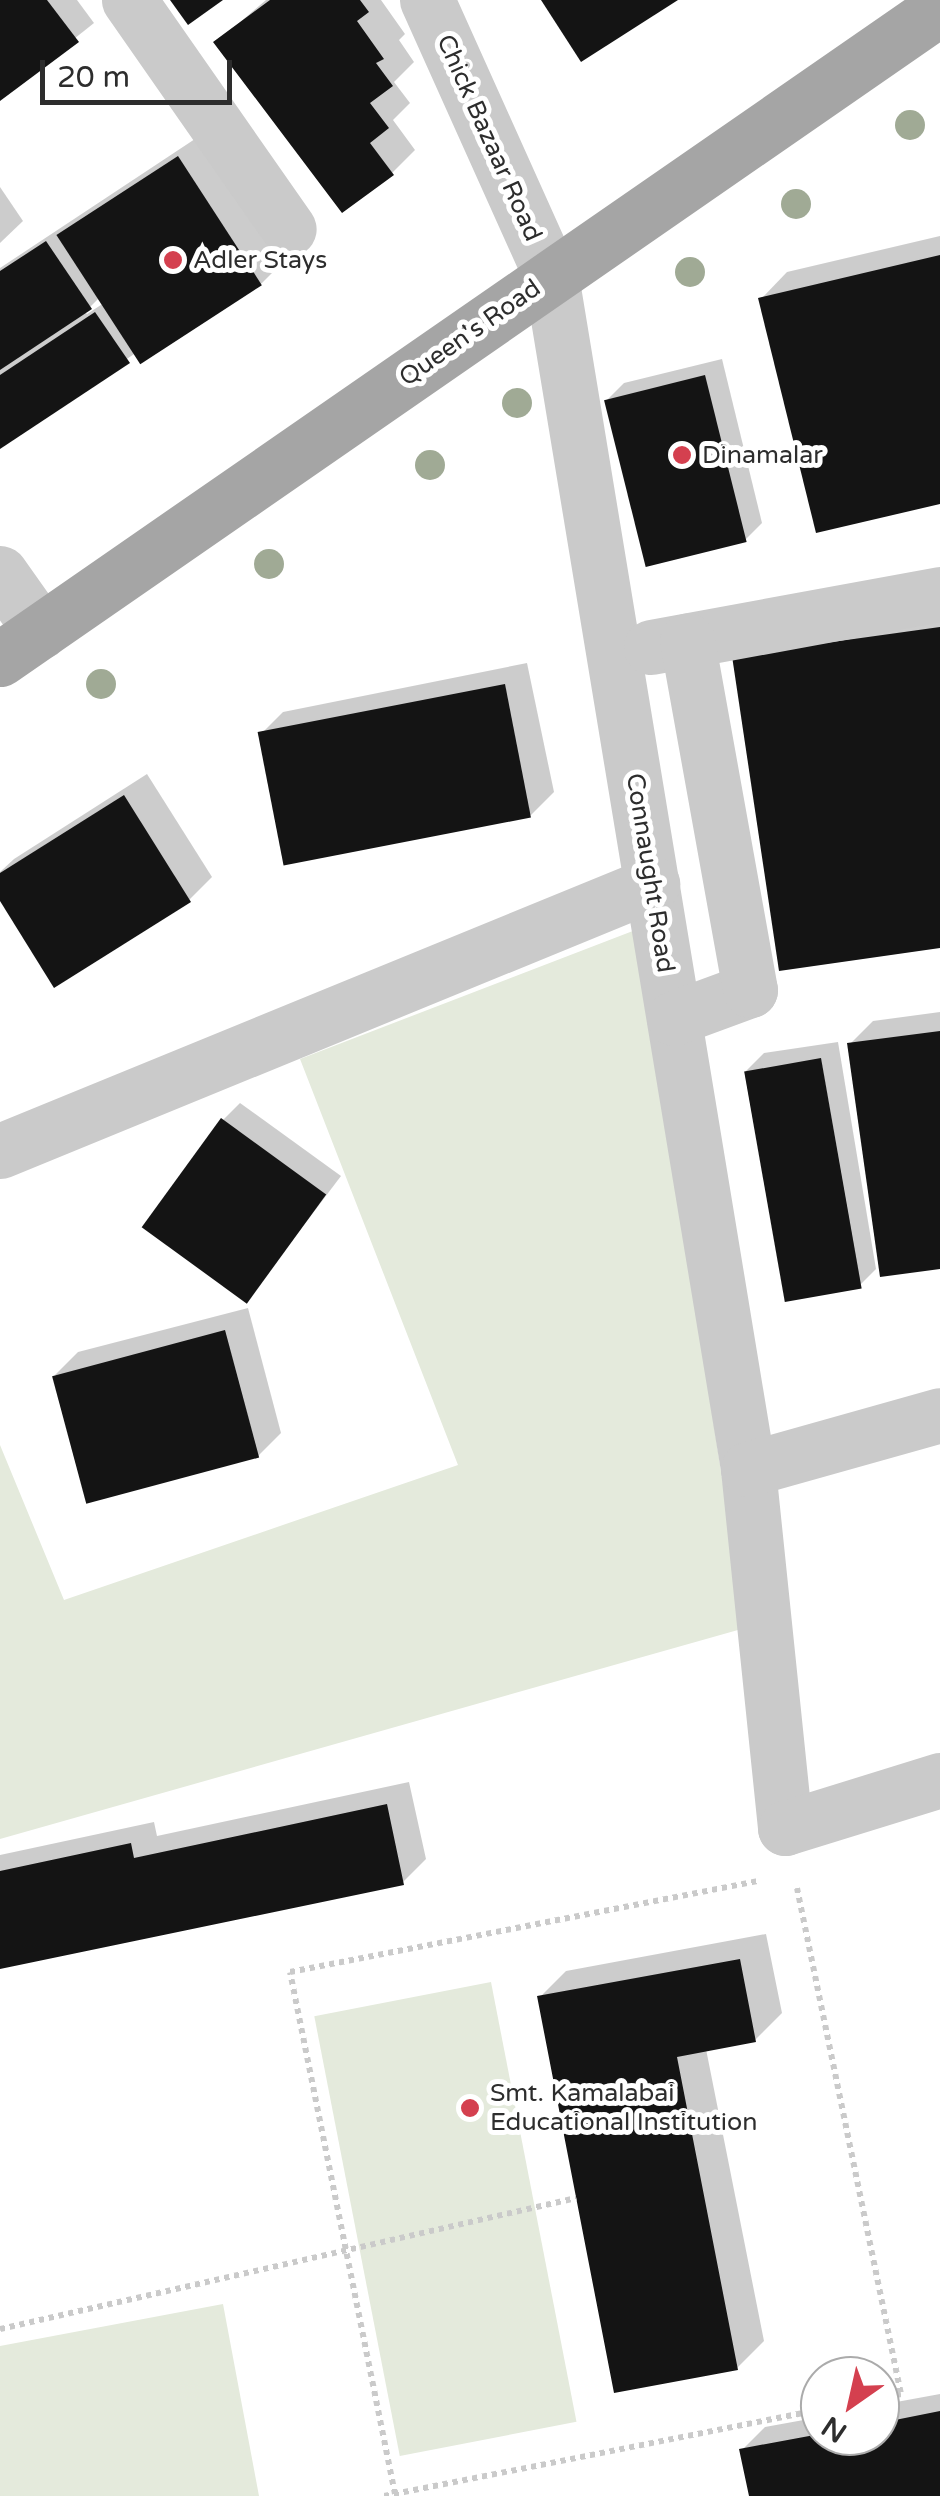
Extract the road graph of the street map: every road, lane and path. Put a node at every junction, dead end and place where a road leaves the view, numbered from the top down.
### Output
1 (129, 0) edge
2 (426, 0) edge
3 (940, 8) edge
4 (289, 229) dead end
5 (551, 276) junction
6 (0, 573) edge
7 (940, 594) edge
8 (687, 641) junction
9 (21, 645) edge
10 (614, 654) junction
11 (652, 884) junction
12 (674, 1018) junction
13 (0, 1150) edge
14 (940, 1416) edge
15 (748, 1469) junction
16 (940, 1780) edge
17 (790, 1851) junction
18 (576, 2198) dead end
19 (346, 2250) junction
20 (0, 2329) edge
21 (893, 2356) edge
22 (800, 2414) edge
23 (395, 2494) edge
24 (384, 2496) edge

1 - 4 street
2 - 5 street, Chick Bazaar Road
3 - 5 main road, Queen's Road
5 - 9 main road, Queen's Road
5 - 10 street, Connaught Road
6 - 9 street
7 - 8 street
8 - 10 street
8 - 12 street
10 - 11 street, Connaught Road
11 - 12 street, Connaught Road
11 - 13 street
12 - 15 street, Connaught Road
14 - 15 street
15 - 17 street, Connaught Road
16 - 17 street
17 - 19 path
17 - 21 path
18 - 19 path
19 - 20 path
19 - 23 path
22 - 23 path
23 - 24 path

